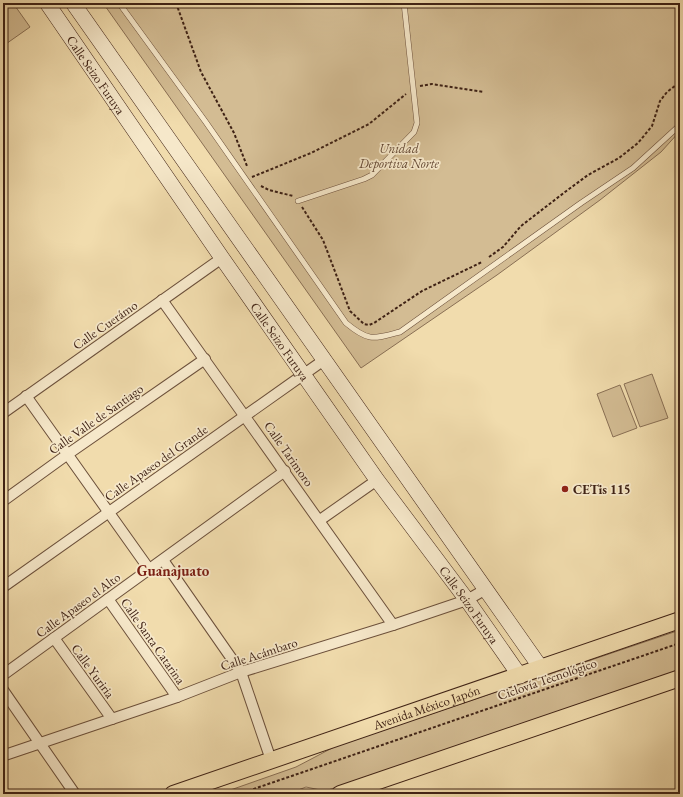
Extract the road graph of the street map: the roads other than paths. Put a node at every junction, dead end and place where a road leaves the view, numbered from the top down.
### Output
1 (47, 3) edge
2 (73, 3) edge
3 (118, 3) edge
4 (404, 3) edge
5 (680, 125) edge
6 (298, 201) road end
7 (222, 258) junction
8 (162, 300) junction
9 (205, 359) junction
10 (324, 360) junction
11 (304, 374) junction
12 (26, 396) junction
13 (3, 413) edge
14 (246, 416) junction
15 (68, 454) junction
16 (285, 471) junction
17 (377, 480) junction
18 (3, 501) edge
19 (109, 512) junction
20 (320, 520) junction
21 (163, 560) junction
22 (149, 570) junction
23 (3, 587) edge
24 (486, 589) junction
25 (108, 599) junction
26 (467, 600) junction
27 (680, 620) edge
28 (394, 624) junction
29 (54, 638) junction
30 (541, 668) junction
31 (241, 672) junction
32 (3, 675) edge
33 (520, 676) junction
34 (680, 678) edge
35 (3, 690) edge
36 (177, 697) junction
37 (112, 719) junction
38 (40, 743) junction
39 (321, 743) junction
40 (5, 755) dead end
41 (271, 760) junction
42 (192, 791) edge
43 (75, 794) edge
44 (173, 794) edge
45 (210, 794) edge
46 (340, 794) edge

1 - 7 street, Calle Seizo Furuya
2 - 10 street, Calle Seizo Furuya
3 - 5 lane
4 - 6 lane
7 - 8 street, Calle Cuerámo
7 - 11 street, Calle Seizo Furuya
8 - 9 street, Calle Tarimoro
8 - 12 street, Calle Cuerámo
9 - 14 street, Calle Tarimoro
9 - 15 street, Calle Valle de Santiago
10 - 11 street, Calle Apaseo del Grande
10 - 24 street, Calle Seizo Furuya
11 - 14 street, Calle Apaseo del Grande
11 - 17 street, Calle Seizo Furuya
12 - 13 street, Calle Cuerámo
12 - 15 street
14 - 16 street, Calle Tarimoro
14 - 19 street, Calle Apaseo del Grande
15 - 18 street, Calle Valle de Santiago
15 - 19 street
16 - 20 street, Calle Tarimoro
16 - 21 street, Calle Apaseo el Alto
17 - 20 street
17 - 26 street, Calle Seizo Furuya
19 - 22 street
19 - 23 street, Calle Apaseo del Grande
20 - 28 street, Calle Tarimoro
21 - 22 street, Calle Apaseo el Alto
21 - 31 street
22 - 25 street, Calle Apaseo el Alto
24 - 26 street, Calle Acámbaro
24 - 30 street, Calle Seizo Furuya
25 - 29 street, Calle Apaseo el Alto
25 - 36 street, Calle Santa Catarina
26 - 28 street, Calle Acámbaro
26 - 33 street, Calle Seizo Furuya
27 - 30 main road, Avenida México Japón
28 - 31 street, Calle Acámbaro
29 - 32 street, Calle Apaseo el Alto
29 - 37 street, Calle Yuriria
30 - 33 main road, Avenida México Japón
31 - 36 street, Calle Acámbaro
31 - 41 street
33 - 39 main road, Avenida México Japón
34 - 46 main road
35 - 38 street
36 - 37 street, Calle Acámbaro
37 - 38 street, Calle Acámbaro
38 - 40 street, Calle Acámbaro
38 - 43 street
39 - 41 main road, Avenida México Japón
39 - 45 main road
41 - 42 main road, Avenida México Japón
42 - 44 main road, Avenida México Japón

